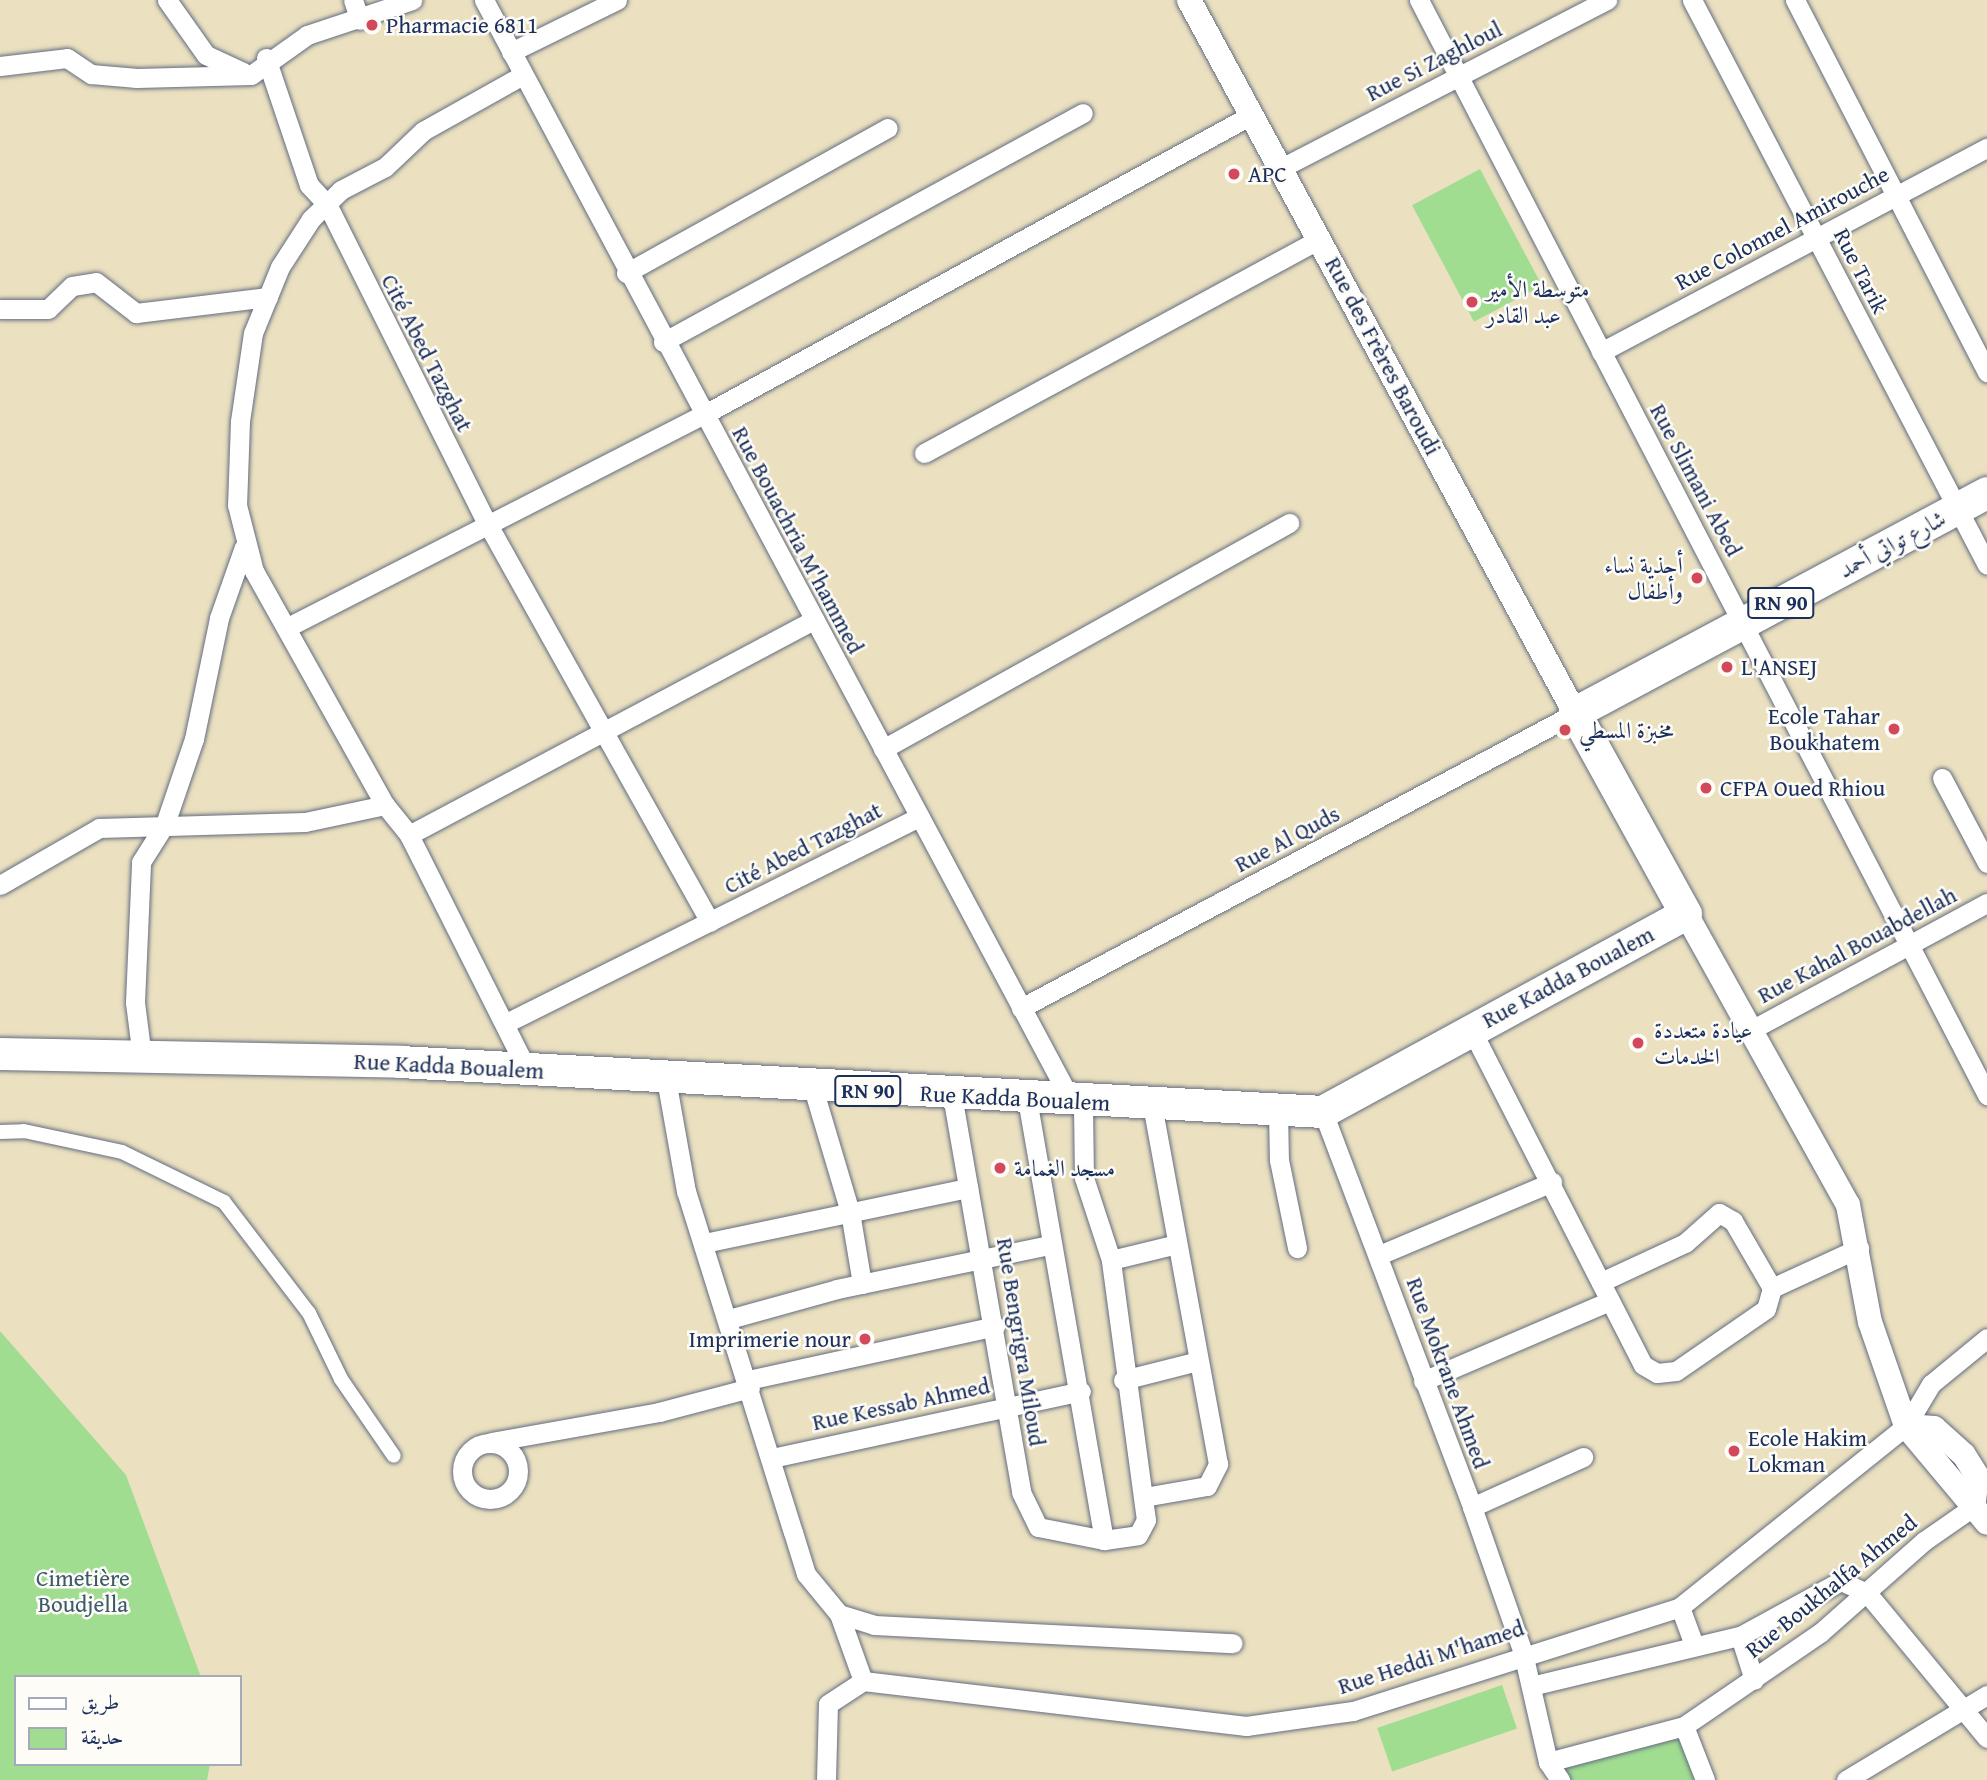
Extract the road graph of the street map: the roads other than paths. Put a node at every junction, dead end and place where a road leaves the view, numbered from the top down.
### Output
1 (167, 0) edge
2 (353, 0) edge
3 (412, 0) edge
4 (484, 0) edge
5 (617, 0) edge
6 (1189, 0) edge
7 (1419, 0) edge
8 (1607, 0) edge
9 (1692, 0) edge
10 (1795, 0) edge
11 (360, 20) junction
12 (511, 52) junction
13 (266, 58) junction
14 (0, 66) edge
15 (251, 75) junction
16 (1458, 75) junction
17 (521, 76) junction
18 (1083, 113) dead end
19 (1253, 114) junction
20 (888, 128) dead end
21 (1987, 148) edge
22 (1283, 167) junction
23 (1894, 197) junction
24 (327, 204) junction
25 (1816, 238) junction
26 (1320, 239) junction
27 (626, 273) junction
28 (268, 297) junction
29 (0, 309) edge
30 (663, 342) junction
31 (1601, 352) junction
32 (1987, 372) edge
33 (703, 415) junction
34 (923, 453) dead end
35 (1987, 493) edge
36 (1956, 510) junction
37 (487, 523) junction
38 (1289, 523) dead end
39 (244, 547) junction
40 (1987, 565) edge
41 (814, 621) junction
42 (1743, 623) junction
43 (288, 627) junction
44 (1575, 713) junction
45 (607, 733) junction
46 (883, 749) junction
47 (1942, 778) dead end
48 (384, 805) junction
49 (919, 817) junction
50 (166, 824) junction
51 (409, 835) junction
52 (1987, 863) edge
53 (0, 885) edge
54 (1987, 903) edge
55 (1686, 914) junction
56 (710, 922) junction
57 (1908, 946) junction
58 (1021, 1008) junction
59 (506, 1023) junction
60 (1471, 1029) junction
61 (1751, 1030) junction
62 (0, 1054) edge
63 (142, 1057) junction
64 (527, 1070) junction
65 (666, 1079) junction
66 (813, 1088) junction
67 (952, 1095) junction
68 (1987, 1095) edge
69 (1027, 1099) junction
70 (1077, 1102) junction
71 (1152, 1104) junction
72 (1278, 1110) junction
73 (1323, 1112) junction
74 (0, 1132) edge
75 (1552, 1182) junction
76 (968, 1188) junction
77 (850, 1212) junction
78 (704, 1243) junction
79 (1177, 1244) junction
80 (1050, 1245) junction
81 (1297, 1248) dead end
82 (1859, 1248) junction
83 (1379, 1255) junction
84 (1111, 1260) junction
85 (986, 1261) junction
86 (1601, 1282) junction
87 (862, 1284) junction
88 (1772, 1288) junction
89 (1610, 1301) junction
90 (729, 1319) junction
91 (995, 1326) junction
92 (1987, 1338) edge
93 (1198, 1361) junction
94 (1123, 1380) junction
95 (1423, 1381) junction
96 (749, 1384) junction
97 (1081, 1391) junction
98 (1008, 1406) junction
99 (1906, 1426) junction
100 (491, 1442) dead end
101 (394, 1456) dead end
102 (1583, 1457) dead end
103 (772, 1458) junction
104 (1976, 1458) edge
105 (1144, 1497) junction
106 (1472, 1507) junction
107 (1980, 1515) edge
108 (1104, 1540) junction
109 (1867, 1592) junction
110 (1680, 1607) junction
111 (839, 1614) junction
112 (1740, 1636) junction
113 (1233, 1643) dead end
114 (1694, 1646) junction
115 (1522, 1653) junction
116 (1754, 1680) junction
117 (863, 1681) junction
118 (1531, 1686) junction
119 (1987, 1695) edge
120 (1963, 1710) junction
121 (1684, 1726) junction
122 (1987, 1738) edge
123 (1548, 1762) junction
124 (826, 1780) edge
125 (1560, 1780) edge
126 (1705, 1780) edge
127 (1846, 1780) edge

1 - 15 street
2 - 11 street
3 - 11 street
4 - 12 street, Rue Bouachria M'hammed
5 - 12 street
6 - 19 street, Rue des Frères Baroudi
7 - 16 street, Rue Slimani Abed
8 - 16 street, Rue Si Zaghloul
9 - 25 street, Rue Tarik
10 - 23 street
11 - 13 street
12 - 17 street, Rue Bouachria M'hammed
13 - 15 street
13 - 24 street, Cité Abed Tazghat
14 - 15 street
16 - 22 street, Rue Si Zaghloul
16 - 31 street, Rue Slimani Abed
17 - 24 street
17 - 27 street, Rue Bouachria M'hammed
18 - 30 street
19 - 22 street, Rue des Frères Baroudi
19 - 33 street
20 - 27 street
21 - 23 street, Rue Colonnel Amirouche
22 - 26 street, Rue des Frères Baroudi
23 - 25 street, Rue Colonnel Amirouche
23 - 32 street
24 - 28 street
24 - 37 street, Cité Abed Tazghat
25 - 31 street, Rue Colonnel Amirouche
25 - 36 street, Rue Tarik
26 - 34 street
26 - 44 street, Rue des Frères Baroudi
27 - 30 street, Rue Bouachria M'hammed
28 - 29 street
28 - 39 street
30 - 33 street, Rue Bouachria M'hammed
31 - 42 street, Rue Slimani Abed
33 - 37 street
33 - 41 street, Rue Bouachria M'hammed
35 - 36 main road, شارع تواتي أحمد / RN 90
36 - 40 street, Rue Tarik
36 - 42 main road, شارع تواتي أحمد / RN 90
37 - 43 street
37 - 45 street, Cité Abed Tazghat
38 - 46 street
39 - 43 street
39 - 50 street
41 - 45 street
41 - 46 street, Rue Bouachria M'hammed
42 - 44 main road, شارع تواتي أحمد / RN 90
42 - 57 street, Rue Slimani Abed
43 - 48 street
44 - 55 main road
44 - 58 street, Rue Al Quds
45 - 51 street
45 - 56 street, Cité Abed Tazghat
46 - 49 street, Rue Bouachria M'hammed
47 - 52 street
48 - 50 street
48 - 51 street
49 - 56 street, Cité Abed Tazghat
49 - 58 street, Rue Bouachria M'hammed
50 - 53 street
50 - 63 street
51 - 59 street
54 - 57 street, Rue Kahal Bouabdellah
55 - 60 main road, Rue Kadda Boualem
55 - 61 street
56 - 59 street, Cité Abed Tazghat
57 - 61 street, Rue Kahal Bouabdellah
57 - 68 street, Rue Slimani Abed
58 - 70 street, Rue Bouachria M'hammed
59 - 64 street
60 - 73 main road, Rue Kadda Boualem
60 - 75 street
61 - 82 street
62 - 63 main road, Rue Kadda Boualem / RN 90
63 - 64 main road, Rue Kadda Boualem / RN 90
64 - 65 main road, Rue Kadda Boualem / RN 90
65 - 66 main road, Rue Kadda Boualem / RN 90
65 - 78 street
66 - 67 main road, Rue Kadda Boualem / RN 90
66 - 77 street
67 - 69 main road, Rue Kadda Boualem / RN 90
67 - 76 street, Rue Bengrigra Miloud
69 - 70 main road, Rue Kadda Boualem / RN 90
69 - 80 street
70 - 71 main road, Rue Kadda Boualem / RN 90
70 - 84 street
71 - 72 main road, Rue Kadda Boualem / RN 90
71 - 79 street
72 - 73 main road, Rue Kadda Boualem / RN 90
72 - 81 street
73 - 83 street, Rue Mokrane Ahmed
74 - 101 street
75 - 83 street
75 - 86 street
76 - 77 street
76 - 85 street, Rue Bengrigra Miloud
77 - 78 street
77 - 87 street
78 - 90 street
79 - 84 street
79 - 93 street
80 - 85 street
80 - 97 street
82 - 88 street
82 - 99 street
83 - 95 street, Rue Mokrane Ahmed
84 - 94 street
85 - 87 street
85 - 91 street, Rue Bengrigra Miloud
86 - 88 street
86 - 89 street
87 - 90 street
88 - 89 street
89 - 95 street
90 - 96 street
91 - 96 street
91 - 98 street, Rue Bengrigra Miloud
92 - 99 street
93 - 94 street
93 - 105 street
94 - 105 street
95 - 106 street, Rue Mokrane Ahmed
96 - 100 street
96 - 103 street
97 - 98 street, Rue Kessab Ahmed
97 - 108 street
98 - 103 street, Rue Kessab Ahmed
98 - 108 street, Rue Bengrigra Miloud
99 - 104 street
99 - 107 street
99 - 110 street, Rue Heddi M'hamed
102 - 106 street
103 - 111 street
104 - 107 street
105 - 108 street
106 - 115 street, Rue Mokrane Ahmed
107 - 109 street, Rue Boukhalfa Ahmed
109 - 112 street
109 - 116 street, Rue Boukhalfa Ahmed
109 - 120 street
110 - 114 street
110 - 115 street, Rue Heddi M'hamed
111 - 113 street
111 - 117 street
112 - 114 street
112 - 116 street
114 - 118 street
115 - 117 street, Rue Heddi M'hamed
115 - 118 street, Rue Mokrane Ahmed
116 - 121 street, Rue Boukhalfa Ahmed
117 - 124 street
118 - 123 street, Rue Mokrane Ahmed
119 - 120 street
120 - 122 street
120 - 127 street
121 - 123 street, Rue Boukhalfa Ahmed
121 - 126 street
123 - 125 street

